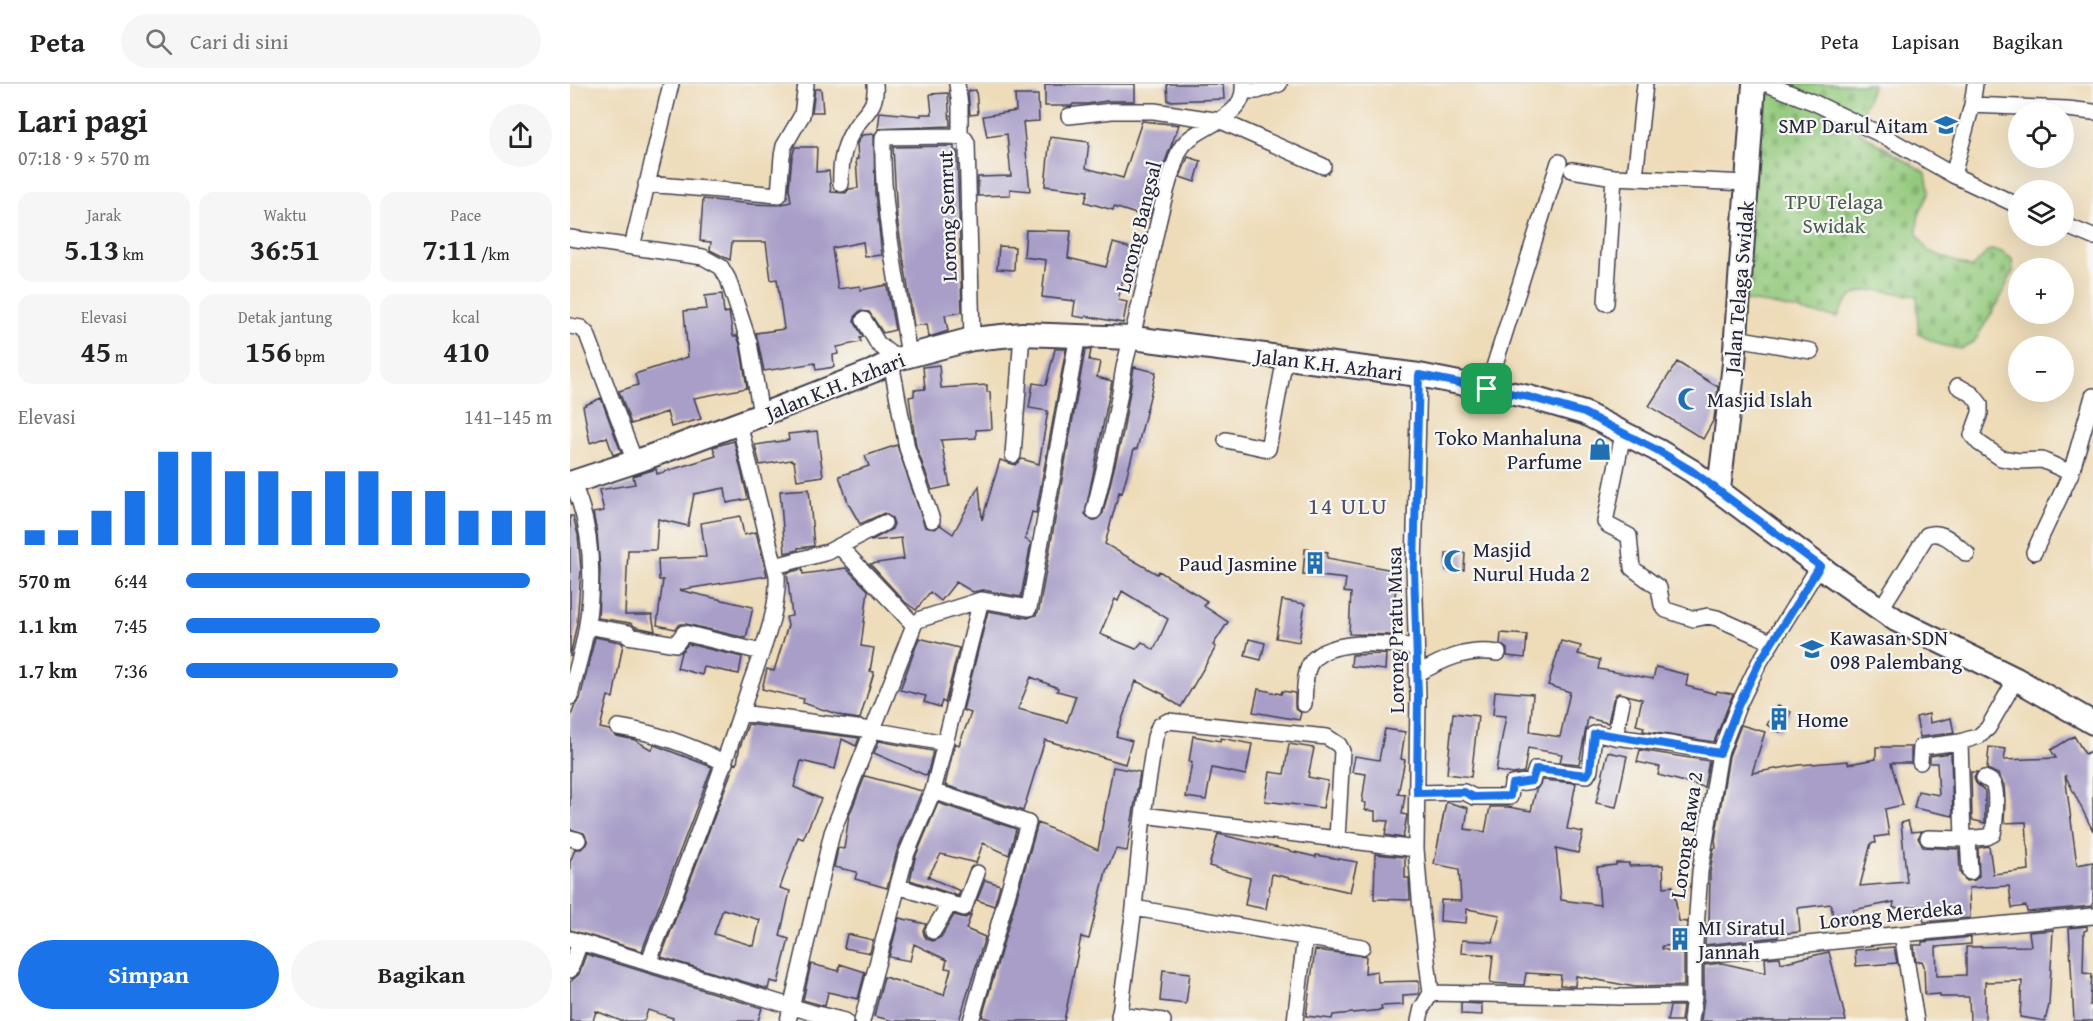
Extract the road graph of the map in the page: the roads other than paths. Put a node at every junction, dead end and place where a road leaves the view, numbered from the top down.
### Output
1 (671, 84) edge
2 (806, 84) edge
3 (874, 84) edge
4 (957, 84) edge
5 (1279, 84) edge
6 (1645, 84) edge
7 (1755, 84) edge
8 (1975, 84) edge
9 (1243, 87) edge
10 (1972, 105) junction
11 (2093, 112) edge
12 (1069, 116) dead end
13 (1221, 121) junction
14 (960, 136) junction
15 (1559, 162) dead end
16 (1323, 166) dead end
17 (1572, 171) dead end
18 (1953, 176) junction
19 (1614, 177) junction
20 (1635, 177) junction
21 (1748, 183) junction
22 (646, 184) junction
23 (842, 184) dead end
24 (2008, 201) edge
25 (2074, 229) edge
26 (2093, 237) edge
27 (570, 238) edge
28 (632, 247) junction
29 (1606, 303) dead end
30 (864, 320) dead end
31 (570, 326) edge
32 (1022, 334) junction
33 (1078, 335) junction
34 (1132, 338) junction
35 (1736, 338) junction
36 (972, 339) junction
37 (1811, 351) dead end
38 (1285, 358) junction
39 (892, 362) junction
40 (1419, 375) junction
41 (1958, 386) dead end
42 (1487, 389) junction
43 (2093, 396) edge
44 (761, 416) junction
45 (739, 423) junction
46 (1623, 434) junction
47 (1226, 440) dead end
48 (1013, 455) dead end
49 (635, 462) junction
50 (2070, 472) junction
51 (571, 483) edge
52 (1719, 489) junction
53 (1094, 511) dead end
54 (932, 520) dead end
55 (884, 523) dead end
56 (834, 550) junction
57 (2034, 552) dead end
58 (1968, 554) dead end
59 (775, 566) junction
60 (1820, 566) junction
61 (981, 600) junction
62 (1880, 610) junction
63 (921, 619) dead end
64 (587, 626) junction
65 (1771, 642) junction
66 (1416, 647) junction
67 (761, 652) junction
68 (1498, 653) dead end
69 (1417, 674) junction
70 (2016, 679) junction
71 (570, 697) edge
72 (1622, 702) dead end
73 (1304, 704) dead end
74 (741, 713) junction
75 (2092, 718) edge
76 (618, 727) dead end
77 (872, 730) junction
78 (1615, 737) junction
79 (1960, 742) junction
80 (945, 743) junction
81 (1720, 753) junction
82 (1920, 762) dead end
83 (725, 763) junction
84 (1984, 778) dead end
85 (933, 791) junction
86 (1417, 793) junction
87 (1143, 815) junction
88 (1928, 838) dead end
89 (1337, 839) junction
90 (1965, 839) junction
91 (1416, 849) junction
92 (1970, 872) dead end
93 (977, 873) dead end
94 (898, 886) junction
95 (950, 903) junction
96 (1134, 908) junction
97 (2093, 916) edge
98 (933, 931) dead end
99 (1902, 934) junction
100 (1305, 937) junction
101 (575, 941) edge
102 (1362, 947) dead end
103 (1694, 956) junction
104 (648, 963) junction
105 (570, 970) edge
106 (1431, 993) junction
107 (1695, 996) junction
108 (791, 1014) edge
109 (1119, 1018) edge
110 (845, 1021) edge
111 (862, 1021) edge
112 (971, 1021) edge
113 (1163, 1021) edge
114 (1295, 1021) edge
115 (1419, 1021) edge
116 (1691, 1021) edge
117 (1916, 1021) edge

1 - 22 street
2 - 22 street
3 - 23 street
4 - 14 street
5 - 9 street
6 - 20 street
7 - 18 street
7 - 21 street, Jalan Telaga Swidak
8 - 10 street
9 - 13 street, Lorong Bangsal
10 - 11 street
10 - 18 street
12 - 13 street
13 - 16 street
13 - 34 street, Lorong Bangsal
14 - 36 street, Lorong Semrut
14 - 39 street, Lorong Semrut
15 - 42 street
17 - 19 street
18 - 24 street
19 - 20 street
19 - 29 street
20 - 21 street
21 - 35 street, Jalan Telaga Swidak
22 - 28 street
25 - 26 street
27 - 28 street
28 - 44 street
30 - 39 street
31 - 49 street
32 - 33 street, Jalan K.H. Azhari
32 - 36 street, Jalan K.H. Azhari
32 - 48 street
33 - 34 street, Jalan K.H. Azhari
33 - 61 street
34 - 38 street, Jalan K.H. Azhari
34 - 53 street, Lorong Bangsal
35 - 37 street
35 - 52 street, Jalan Telaga Swidak
36 - 39 street, Jalan K.H. Azhari
38 - 40 street, Jalan K.H. Azhari
38 - 47 street
39 - 44 street, Jalan K.H. Azhari
39 - 54 street
40 - 42 street, Jalan K.H. Azhari
40 - 66 street, Lorong Pratu Musa
41 - 50 street
42 - 46 street, Jalan K.H. Azhari
43 - 50 street
44 - 45 street, Jalan K.H. Azhari
45 - 49 street, Jalan K.H. Azhari
45 - 59 street
46 - 52 street, Jalan K.H. Azhari
46 - 65 street
49 - 51 street, Jalan K.H. Azhari
50 - 57 street
51 - 64 street
52 - 60 street, Jalan K.H. Azhari
55 - 56 street
56 - 59 street
56 - 77 street
58 - 62 street
59 - 67 street
60 - 62 street, Jalan K.H. Azhari
60 - 65 street, Lorong Rawa 2
61 - 63 street
61 - 80 street
62 - 70 street, Jalan K.H. Azhari
64 - 67 street
64 - 71 street
65 - 81 street, Lorong Rawa 2
66 - 69 street, Lorong Pratu Musa
66 - 73 street
67 - 74 street
68 - 69 street
69 - 86 street, Lorong Pratu Musa
70 - 75 street, Jalan K.H. Azhari
70 - 79 street
72 - 78 street
74 - 77 street
74 - 83 street
76 - 83 street
77 - 80 street
77 - 108 street
78 - 81 street
78 - 86 street
79 - 82 street
79 - 90 street
80 - 85 street
81 - 103 street, Lorong Rawa 2
83 - 104 street
84 - 90 street
85 - 94 street
85 - 112 street
86 - 91 street, Lorong Pratu Musa
87 - 89 street
87 - 89 street
87 - 96 street
88 - 90 street
89 - 91 street
90 - 92 street
91 - 106 street, Lorong Pratu Musa
93 - 95 street
94 - 95 street
94 - 111 street
95 - 98 street
96 - 100 street
96 - 109 street
97 - 99 street, Lorong Merdeka
99 - 103 street, Lorong Merdeka
99 - 117 street
100 - 102 street
100 - 114 street
101 - 104 street
101 - 105 street
103 - 107 street, Lorong Rawa 2
104 - 108 street
106 - 107 street
106 - 115 street
107 - 116 street, Lorong Rawa 2
108 - 110 street
109 - 113 street

